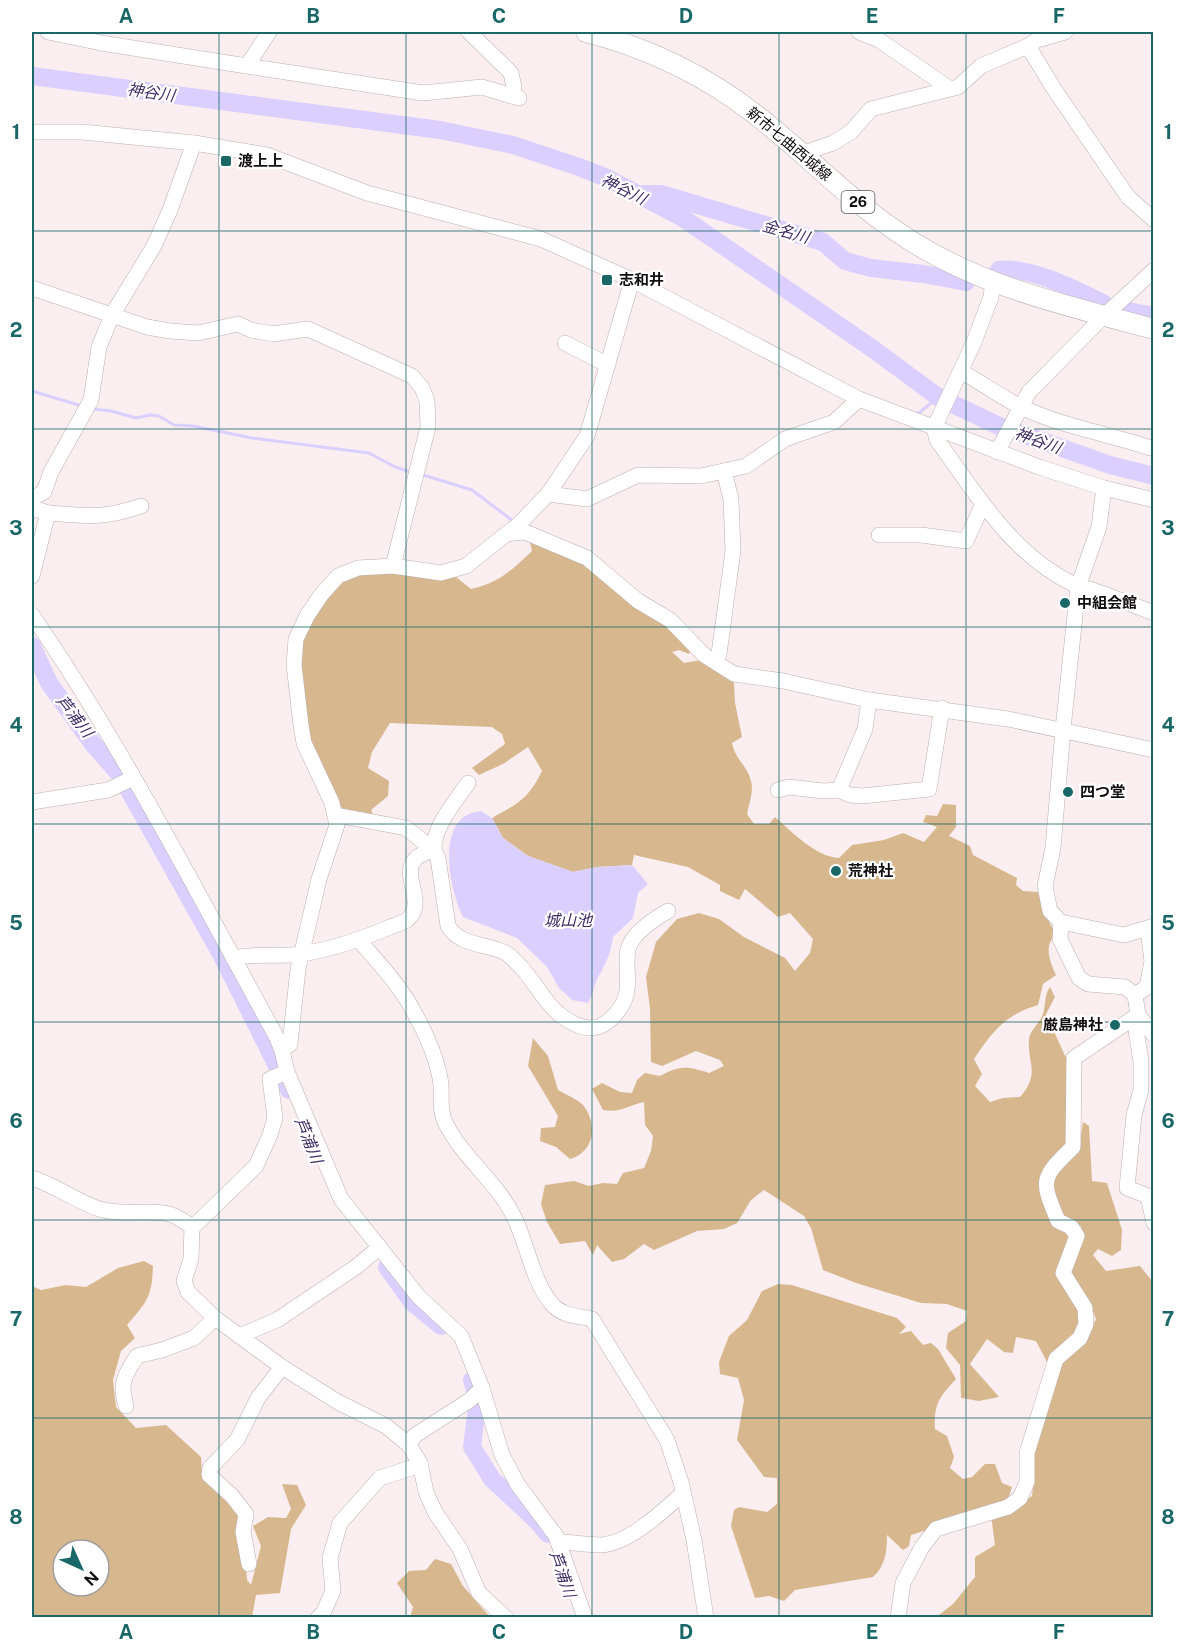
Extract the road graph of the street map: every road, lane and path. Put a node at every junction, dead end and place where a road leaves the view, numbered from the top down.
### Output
1 (48, 32) edge
2 (269, 32) edge
3 (469, 32) edge
4 (585, 32) edge
5 (859, 32) edge
6 (1065, 32) edge
7 (1028, 46) junction
8 (247, 66) junction
9 (949, 88) junction
10 (32, 132) edge
11 (194, 143) junction
12 (801, 153) junction
13 (1154, 220) edge
14 (1154, 270) edge
15 (632, 280) junction
16 (993, 282) junction
17 (32, 288) edge
18 (112, 315) junction
19 (1104, 316) junction
20 (1154, 329) edge
21 (565, 343) dead end
22 (608, 365) junction
23 (958, 378) junction
24 (859, 399) junction
25 (1022, 407) junction
26 (935, 426) junction
27 (1154, 449) edge
28 (997, 452) junction
29 (724, 471) junction
30 (1104, 488) junction
31 (548, 494) junction
32 (1154, 500) edge
33 (983, 504) junction
34 (141, 506) dead end
35 (48, 513) junction
36 (506, 534) junction
37 (879, 535) dead end
38 (393, 567) junction
39 (32, 576) edge
40 (1078, 587) junction
41 (1154, 613) edge
42 (32, 615) edge
43 (716, 662) junction
44 (869, 700) junction
45 (942, 708) junction
46 (1063, 729) junction
47 (1154, 750) edge
48 (126, 781) junction
49 (468, 783) dead end
50 (778, 790) dead end
51 (839, 790) junction
52 (32, 802) edge
53 (336, 815) junction
54 (434, 850) junction
55 (668, 912) dead end
56 (1061, 922) junction
57 (1151, 928) edge
58 (358, 940) junction
59 (301, 954) junction
60 (233, 958) junction
61 (1135, 995) junction
62 (1138, 1015) junction
63 (1154, 1035) edge
64 (282, 1050) junction
65 (282, 1074) junction
66 (32, 1178) edge
67 (1154, 1223) edge
68 (192, 1226) junction
69 (376, 1250) junction
70 (215, 1318) junction
71 (239, 1336) junction
72 (282, 1367) junction
73 (478, 1392) junction
74 (126, 1406) dead end
75 (409, 1445) junction
76 (420, 1463) junction
77 (683, 1493) junction
78 (559, 1544) junction
79 (249, 1564) dead end
80 (318, 1617) edge
81 (506, 1617) edge
82 (585, 1617) edge
83 (706, 1617) edge
84 (898, 1617) edge

1 - 8 street
2 - 8 street
3 - 8 street
4 - 12 main road, 新市七曲西城線 / 26
5 - 9 street
6 - 7 street
7 - 9 street
7 - 13 street
9 - 12 street
10 - 11 street
11 - 15 street
11 - 18 street
12 - 16 main road, 新市七曲西城線 / 26
14 - 19 street
15 - 22 street
15 - 24 street
16 - 19 main road, 新市七曲西城線 / 26
16 - 23 street
17 - 18 street
18 - 35 street
18 - 38 street
19 - 20 main road, 新市七曲西城線 / 26
19 - 25 street
21 - 22 street
22 - 31 street
23 - 25 street
23 - 26 street
24 - 26 street
24 - 29 street
25 - 27 street
25 - 28 street
26 - 28 street
26 - 33 street
28 - 30 street
29 - 31 street
29 - 43 street
30 - 32 street
30 - 40 street
31 - 36 street
33 - 37 street
33 - 40 street
34 - 35 street
35 - 39 street
36 - 38 street
36 - 43 street
38 - 53 street
40 - 41 street
40 - 46 street
42 - 48 street
43 - 44 street
44 - 45 street
44 - 51 street
45 - 46 street
45 - 51 street
46 - 47 street
46 - 56 street
48 - 52 street
48 - 60 street
49 - 54 street
50 - 51 street
53 - 54 street
53 - 59 street
54 - 55 street
54 - 58 street
56 - 57 street
56 - 61 street
57 - 61 street
58 - 59 street
58 - 77 street
59 - 60 street
59 - 64 street
60 - 64 street
61 - 62 street
62 - 63 street
62 - 67 street
62 - 84 street
64 - 65 street
65 - 68 street
65 - 69 street
66 - 68 street
68 - 70 street
69 - 71 street
69 - 73 street
70 - 71 street
70 - 74 street
71 - 72 street
72 - 75 street
72 - 79 street
73 - 75 street
73 - 78 street
75 - 76 street
76 - 80 street
76 - 81 street
77 - 78 street
77 - 83 street
78 - 82 street

